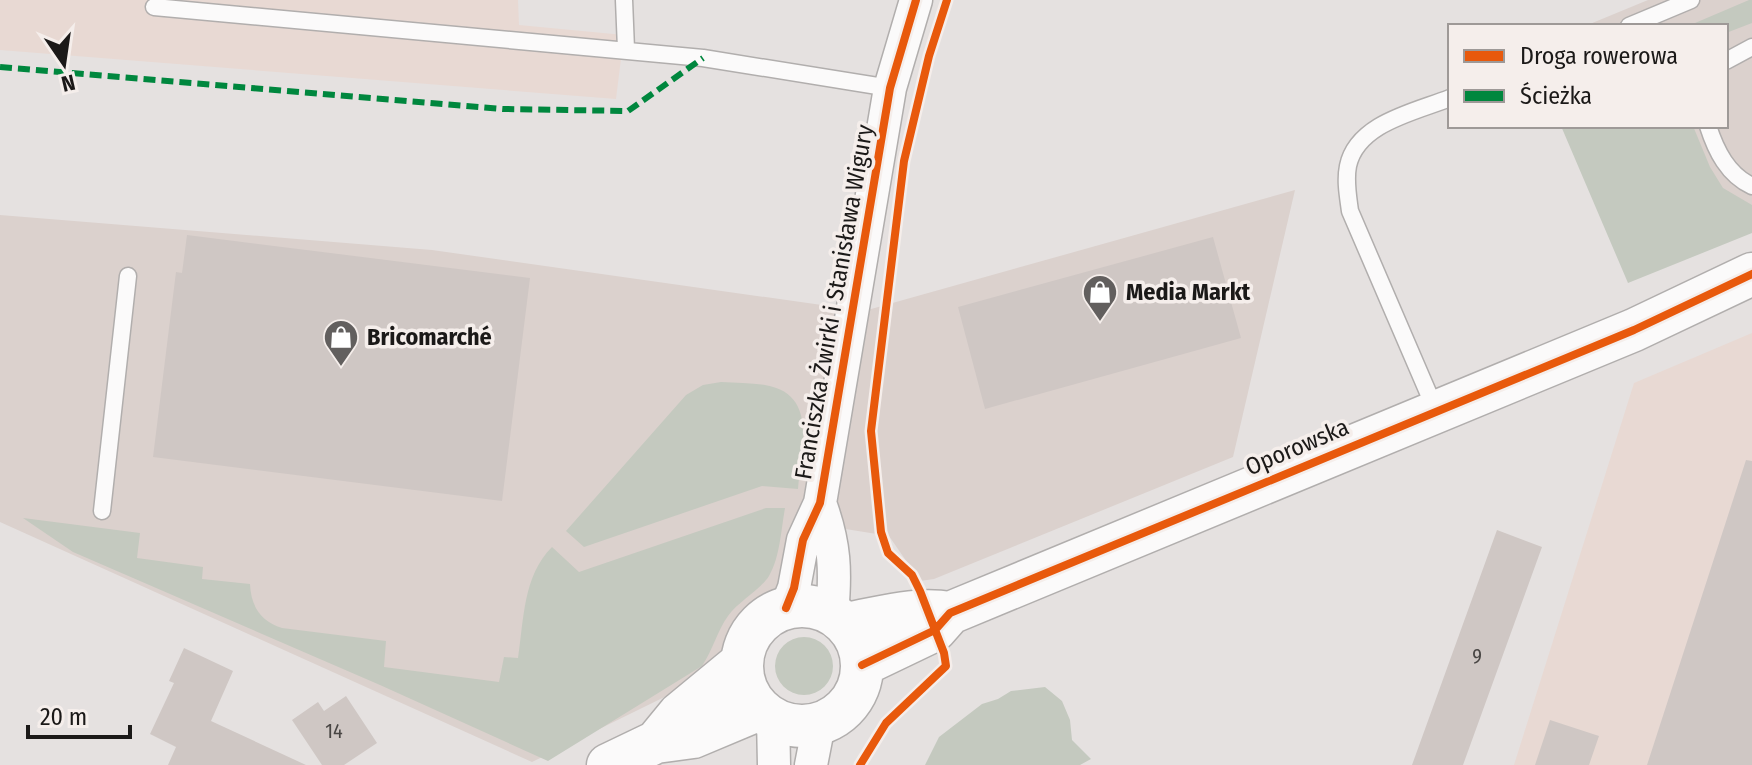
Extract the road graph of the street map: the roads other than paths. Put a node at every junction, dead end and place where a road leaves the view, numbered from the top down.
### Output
1 (624, 0) edge
2 (916, 0) edge
3 (1691, 0) edge
4 (154, 7) dead end
5 (1634, 24) edge
6 (1752, 47) edge
7 (626, 49) junction
8 (1728, 60) edge
9 (890, 88) junction
10 (1448, 99) edge
11 (1709, 128) edge
12 (1752, 186) edge
13 (1752, 274) edge
14 (128, 276) dead end
15 (1436, 411) junction
16 (820, 503) junction
17 (102, 511) dead end
18 (786, 608) junction
19 (950, 613) junction
20 (838, 619) junction
21 (742, 662) junction
22 (862, 665) junction
23 (766, 714) junction
24 (819, 724) junction
25 (656, 742) junction
26 (608, 765) edge
27 (774, 765) edge
28 (811, 765) edge

1 - 7 lane
2 - 9 street, Franciszka Żwirki i Stanisława Wigury
3 - 5 lane
4 - 7 lane
6 - 8 lane
7 - 9 lane
9 - 16 street, Franciszka Żwirki i Stanisława Wigury
10 - 15 lane
11 - 12 lane
13 - 15 street, Oporowska
14 - 17 lane
15 - 19 street, Oporowska
16 - 18 street, Franciszka Żwirki i Stanisława Wigury
16 - 20 street, Franciszka Żwirki i Stanisława Wigury
18 - 20 street
18 - 21 street
19 - 20 street, Oporowska
19 - 22 street, Oporowska
20 - 22 street
21 - 23 street
21 - 25 street
22 - 24 street
23 - 24 street
23 - 25 street
23 - 27 street
24 - 28 street
25 - 26 street

